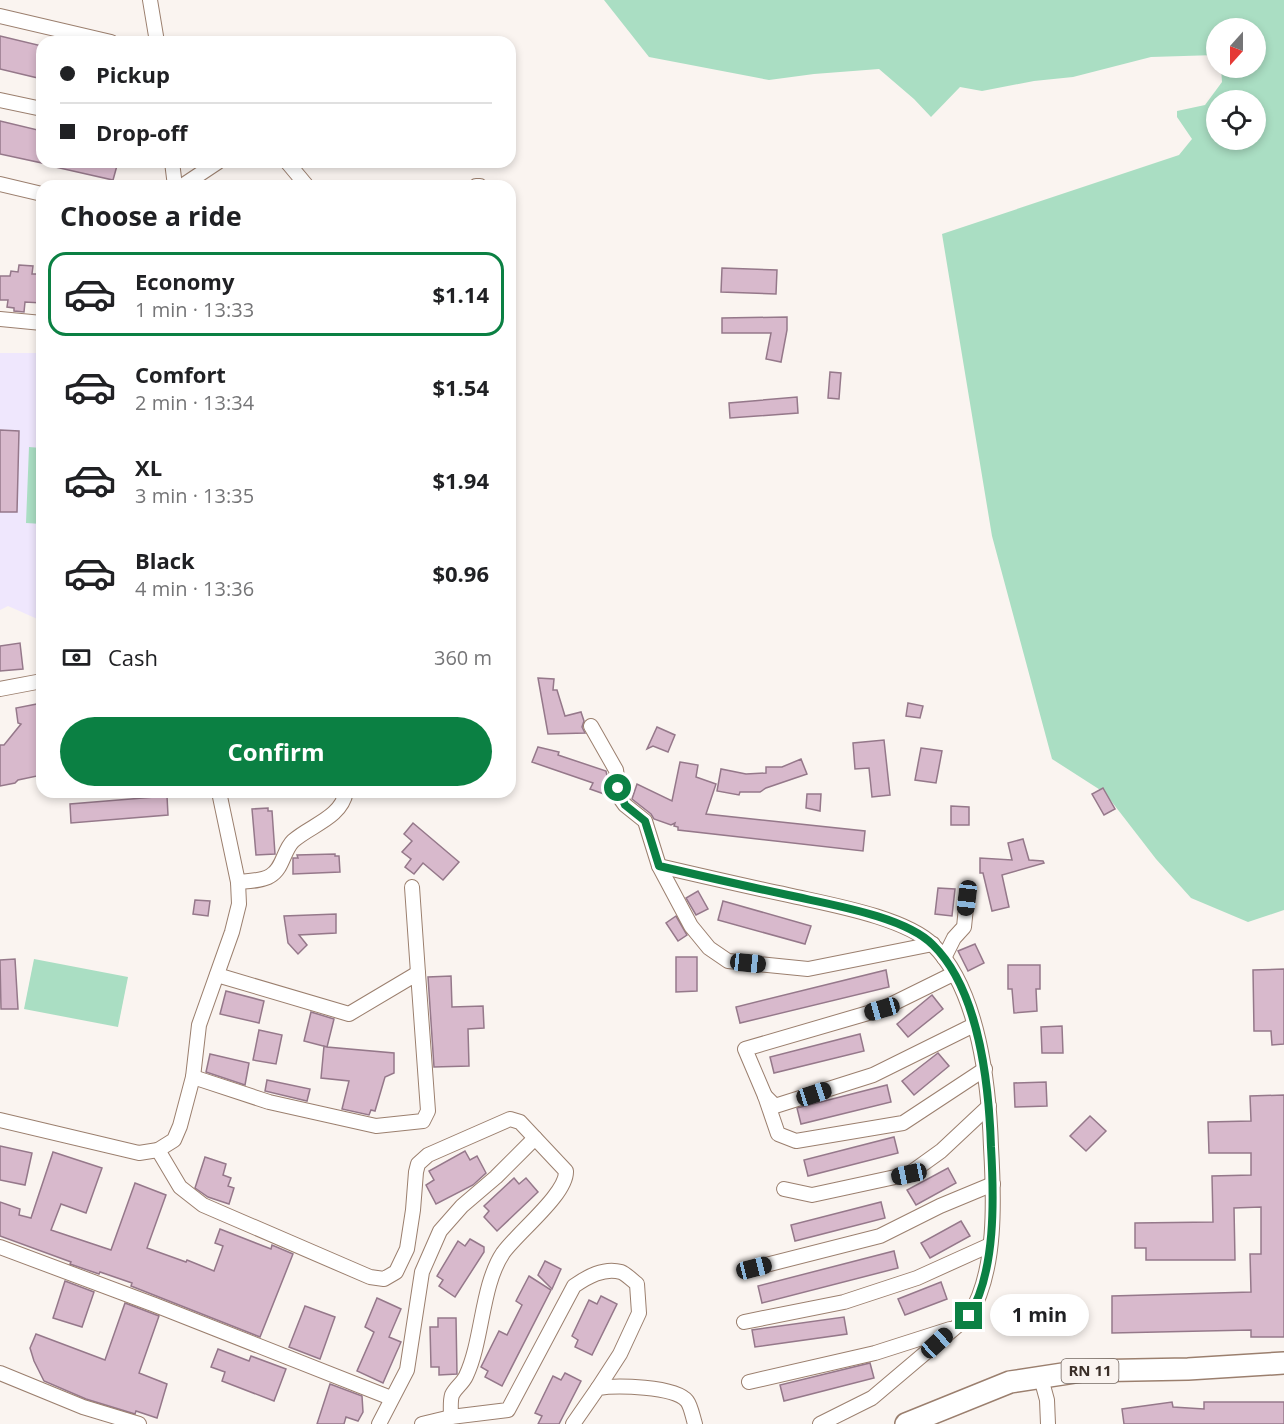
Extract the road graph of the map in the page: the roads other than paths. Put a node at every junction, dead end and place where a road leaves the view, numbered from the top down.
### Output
1 (150, 0) edge
2 (0, 16) edge
3 (85, 36) edge
4 (156, 36) edge
5 (0, 100) edge
6 (36, 108) edge
7 (209, 168) edge
8 (191, 180) edge
9 (0, 184) edge
10 (36, 193) edge
11 (0, 319) edge
12 (36, 322) edge
13 (36, 682) edge
14 (0, 689) edge
15 (591, 726) dead end
16 (220, 798) edge
17 (344, 798) edge
18 (659, 866) junction
19 (238, 882) junction
20 (412, 887) dead end
21 (967, 898) dead end
22 (933, 944) junction
23 (944, 958) junction
24 (418, 974) junction
25 (953, 974) junction
26 (217, 975) junction
27 (974, 1025) junction
28 (985, 1069) junction
29 (193, 1077) junction
30 (765, 1096) junction
31 (990, 1106) junction
32 (0, 1120) edge
33 (535, 1138) junction
34 (158, 1150) junction
35 (993, 1184) junction
36 (784, 1189) dead end
37 (990, 1245) junction
38 (0, 1247) edge
39 (754, 1268) dead end
40 (744, 1322) dead end
41 (954, 1328) junction
42 (1284, 1363) edge
43 (0, 1373) edge
44 (1041, 1378) junction
45 (749, 1382) dead end
46 (598, 1388) junction
47 (391, 1398) junction
48 (451, 1418) junction
49 (139, 1424) edge
50 (379, 1424) edge
51 (422, 1424) edge
52 (573, 1424) edge
53 (695, 1424) edge
54 (820, 1424) edge
55 (906, 1424) edge
56 (1048, 1424) edge

1 - 4 street
2 - 3 street
5 - 6 street
7 - 8 street
9 - 10 street
11 - 12 street
13 - 14 street
15 - 18 street
16 - 19 street
17 - 19 street
18 - 22 street
18 - 22 street
19 - 26 street
20 - 24 street
21 - 23 street
22 - 23 street
23 - 25 street
24 - 26 street
24 - 29 street
25 - 27 street
25 - 30 street
26 - 29 street
27 - 28 street
27 - 30 street
28 - 30 street
28 - 31 street
29 - 34 street
31 - 35 street
31 - 36 street
32 - 34 street
33 - 34 street
33 - 47 street
33 - 48 street
35 - 37 street
35 - 39 street
37 - 40 street
37 - 41 street
38 - 47 street
41 - 45 street
41 - 54 street
42 - 44 main road, RN 11
43 - 49 street
44 - 55 main road, RN 11
44 - 56 street
46 - 48 street
46 - 52 street
46 - 53 street
47 - 50 street
48 - 51 street

